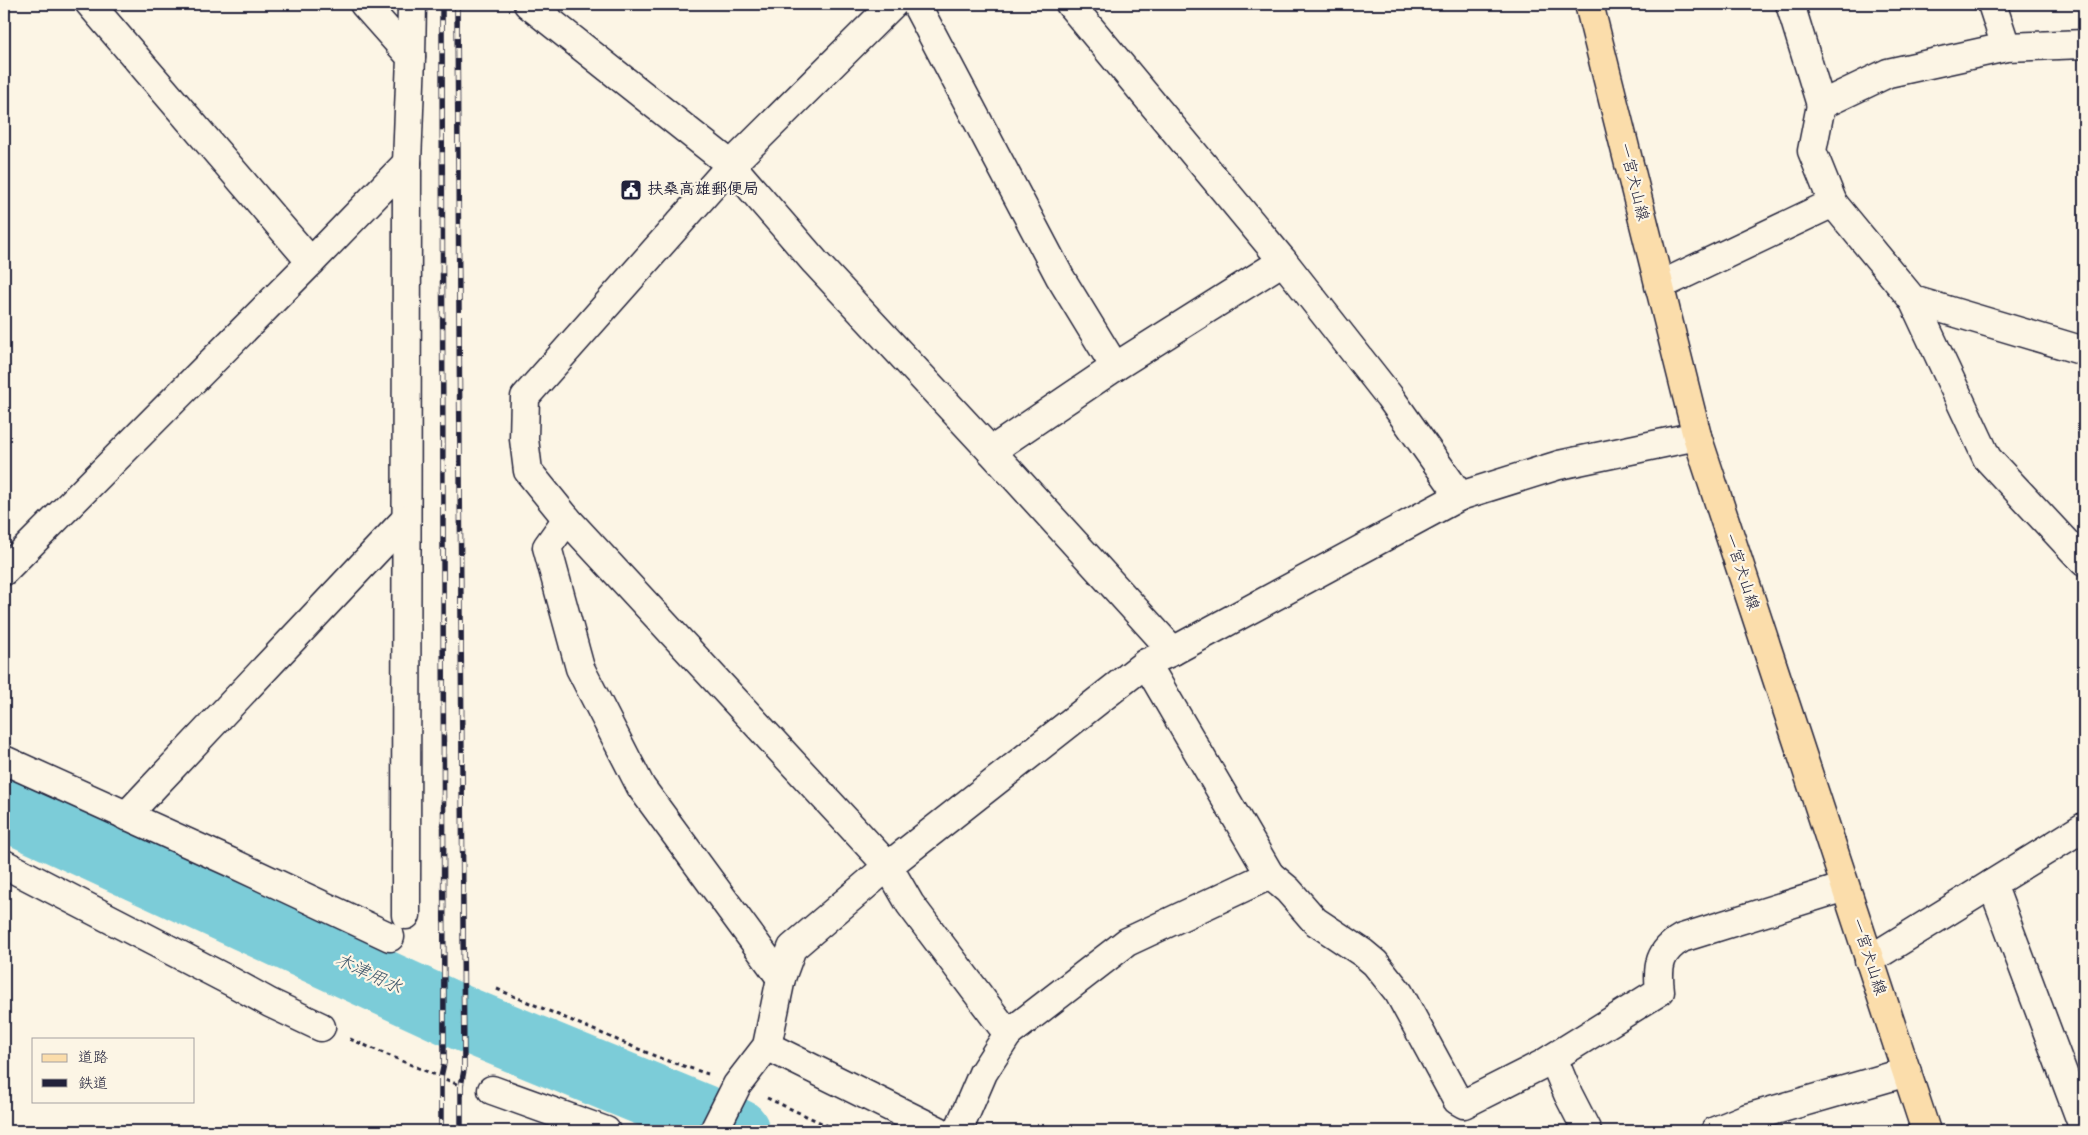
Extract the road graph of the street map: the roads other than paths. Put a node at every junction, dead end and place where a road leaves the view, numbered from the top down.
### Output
1 (90, 4) edge
2 (364, 4) edge
3 (412, 4) edge
4 (528, 4) edge
5 (893, 4) edge
6 (916, 4) edge
7 (1070, 4) edge
8 (1589, 4) edge
9 (1790, 4) edge
10 (1992, 4) edge
11 (2084, 44) edge
12 (2006, 47) junction
13 (411, 57) junction
14 (1821, 105) junction
15 (407, 163) junction
16 (731, 165) junction
17 (1833, 203) junction
18 (1283, 261) junction
19 (311, 262) junction
20 (1659, 286) junction
21 (1913, 300) junction
22 (2084, 351) edge
23 (1115, 367) junction
24 (1697, 436) junction
25 (991, 451) junction
26 (1460, 496) junction
27 (406, 519) junction
28 (567, 519) junction
29 (2084, 562) edge
30 (4, 571) edge
31 (1173, 650) junction
32 (1146, 663) junction
33 (4, 760) edge
34 (126, 816) junction
35 (2084, 827) edge
36 (4, 864) edge
37 (888, 866) junction
38 (1270, 875) junction
39 (1992, 884) junction
40 (1846, 887) junction
41 (406, 915) dead end
42 (390, 937) dead end
43 (1869, 960) junction
44 (781, 978) junction
45 (321, 1027) road end
46 (1008, 1034) junction
47 (768, 1046) junction
48 (1553, 1058) junction
49 (1907, 1072) junction
50 (492, 1090) road end
51 (2084, 1129) edge
52 (606, 1131) edge
53 (714, 1131) edge
54 (939, 1131) edge
55 (958, 1131) edge
56 (1587, 1131) edge
57 (1715, 1131) edge
58 (1926, 1131) edge

1 - 19 street
2 - 13 street
3 - 13 street
4 - 16 street
5 - 16 street
6 - 23 street
7 - 18 street
8 - 20 main road, 一宮犬山線
9 - 14 street
10 - 12 street
11 - 12 street
12 - 14 street
13 - 15 street
14 - 17 street
15 - 19 street
15 - 27 street
16 - 25 street
16 - 28 street
17 - 20 street
17 - 21 street
18 - 23 street
18 - 26 street
19 - 30 street
20 - 24 main road, 一宮犬山線
21 - 22 street
21 - 29 street
23 - 25 street
24 - 26 street
24 - 40 main road, 一宮犬山線
25 - 31 street
26 - 31 street
27 - 34 street
27 - 41 street
28 - 37 street
28 - 44 street
31 - 32 street
32 - 37 street
32 - 38 street
33 - 34 street
34 - 42 street
35 - 39 street
36 - 45 street
37 - 44 street
37 - 46 street
38 - 46 street
38 - 48 street
39 - 43 street
39 - 51 street
40 - 43 main road, 一宮犬山線
40 - 48 street
43 - 49 main road, 一宮犬山線
44 - 47 street
46 - 55 street
47 - 53 street
47 - 54 street
48 - 56 street
49 - 57 street
49 - 58 main road, 一宮犬山線
50 - 52 street

